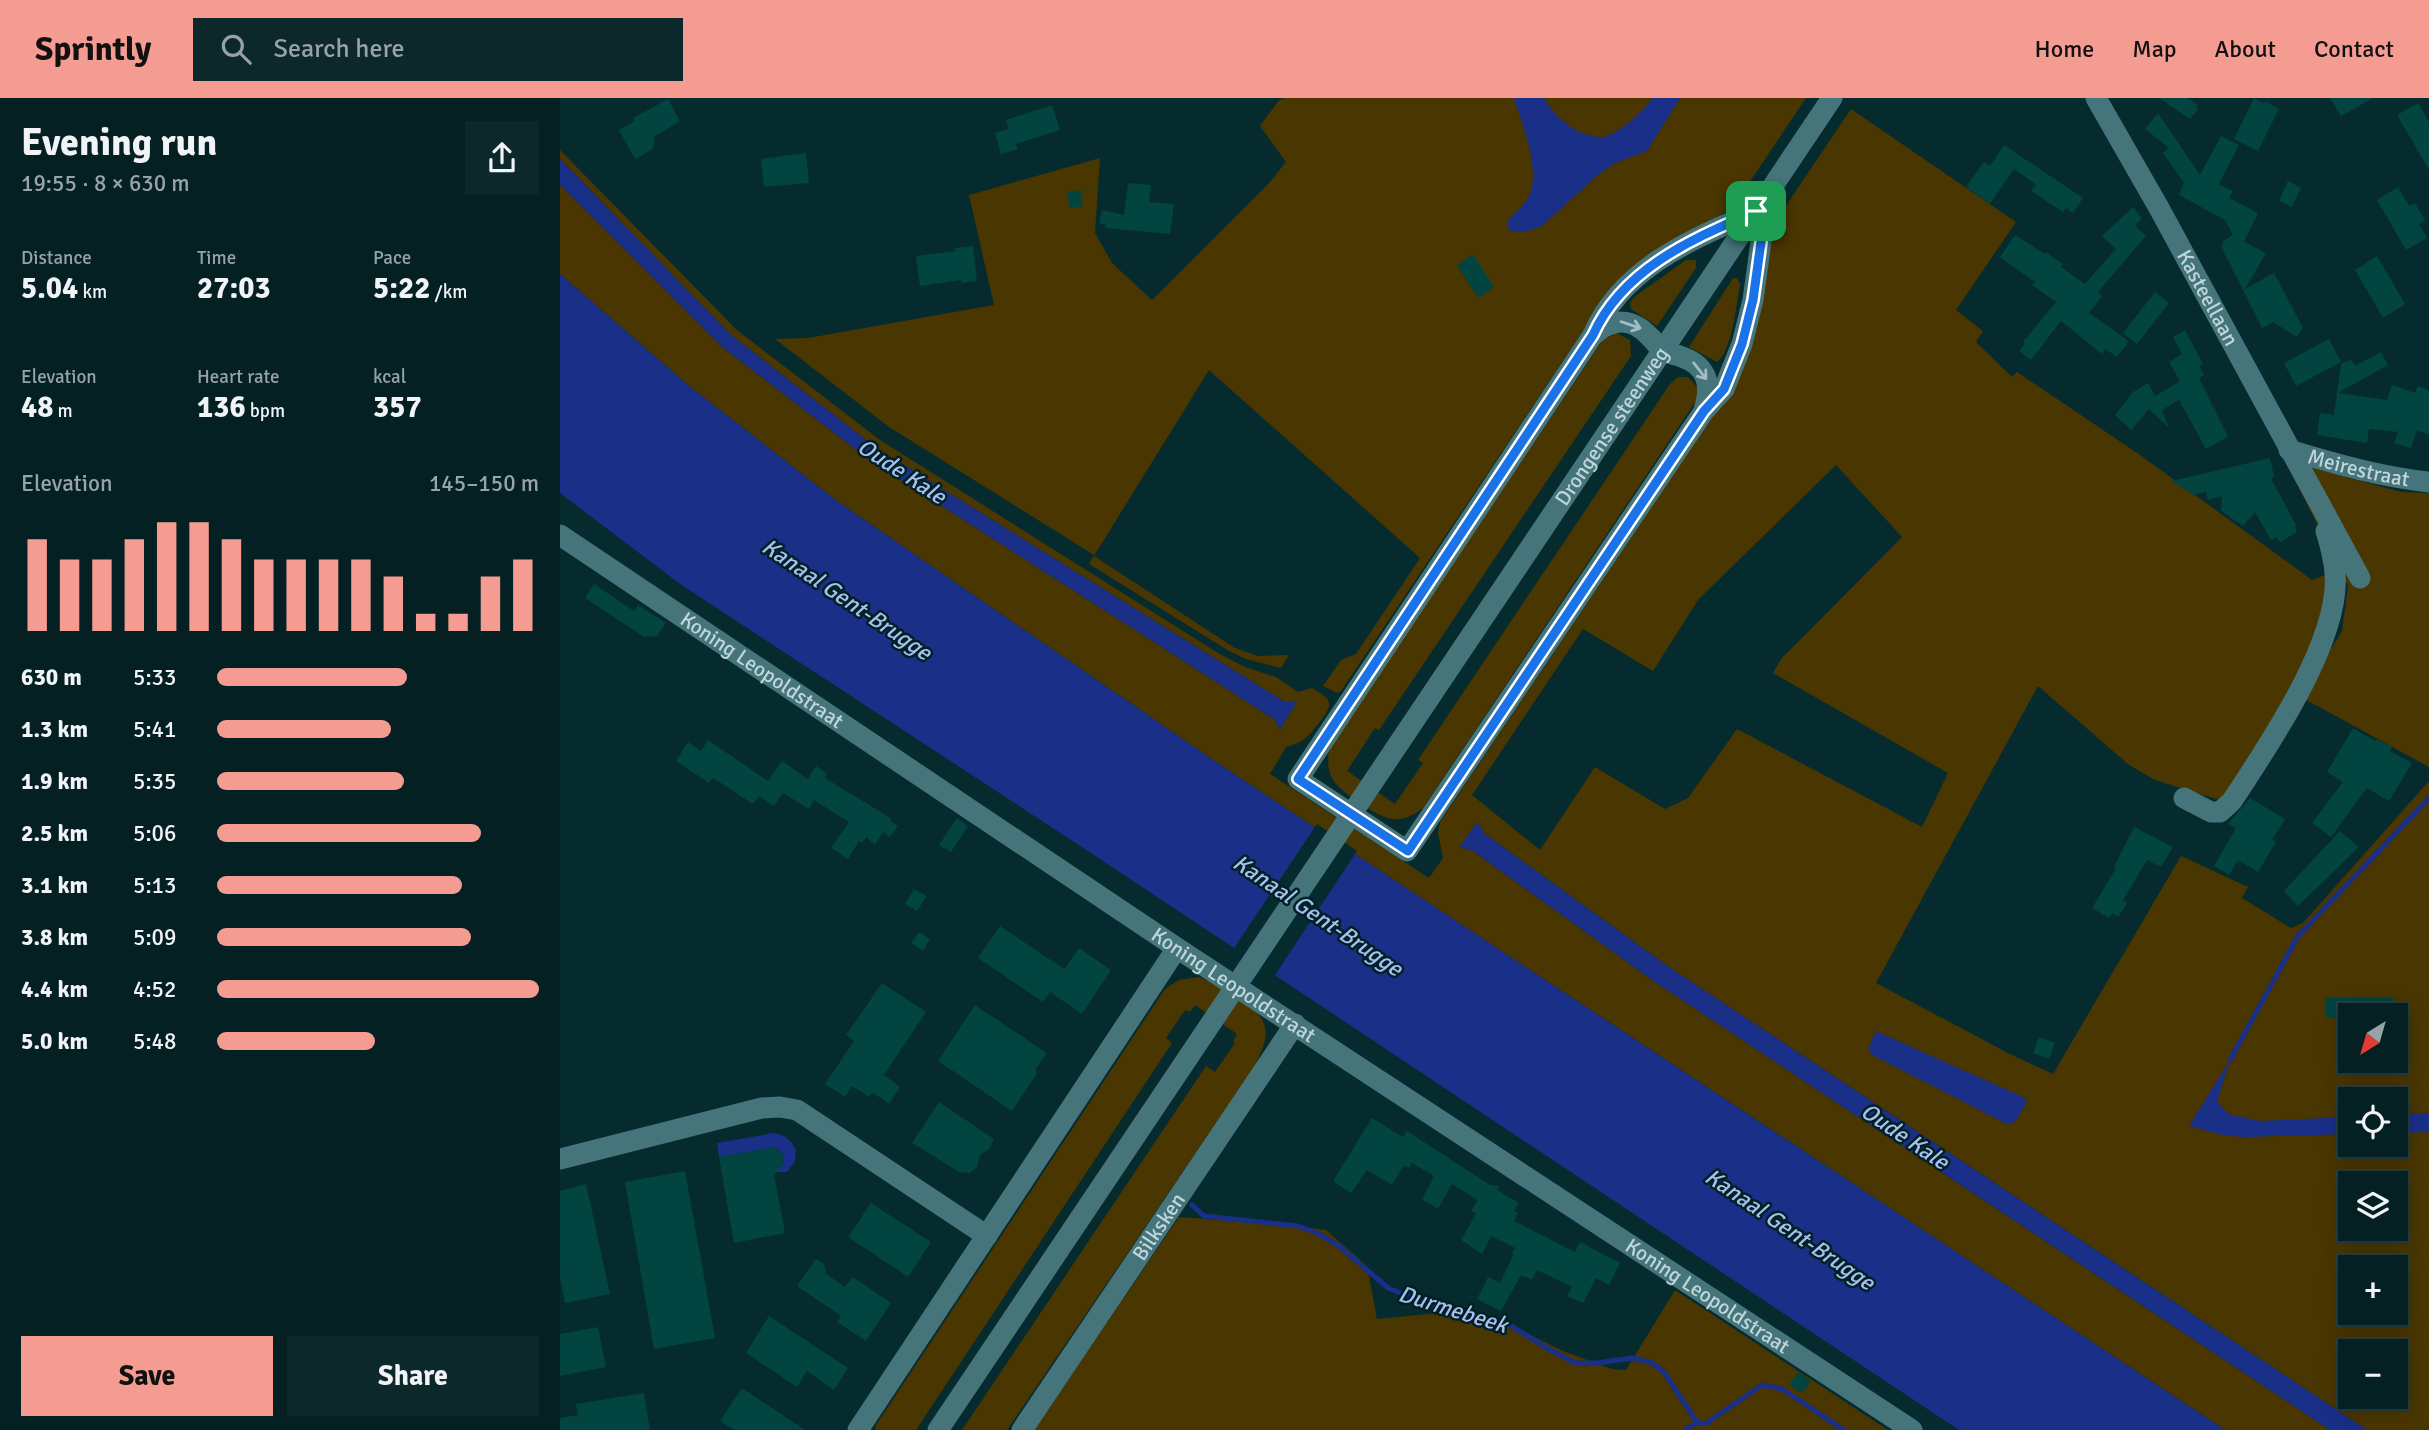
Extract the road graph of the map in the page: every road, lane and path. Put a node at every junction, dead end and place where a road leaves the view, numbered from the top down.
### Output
1 (1832, 98) edge
2 (2096, 98) edge
3 (1756, 211) junction
4 (1593, 335) junction
5 (1663, 351) junction
6 (1704, 411) junction
7 (2290, 450) junction
8 (2429, 482) edge
9 (2317, 499) junction
10 (560, 535) edge
11 (2360, 578) dead end
12 (2184, 798) dead end
13 (1178, 948) junction
14 (1294, 1024) junction
15 (560, 1159) edge
16 (987, 1236) junction
17 (861, 1428) edge
18 (939, 1430) edge
19 (1022, 1430) edge
20 (1912, 1430) edge

1 - 3 street, Drongense steenweg
2 - 7 street, Kasteellaan
3 - 4 street
3 - 5 street, Drongense steenweg
3 - 6 street
4 -> 5 street
4 - 6 street
5 -> 6 street
5 - 18 street, Drongense steenweg
7 - 8 street, Meirestraat
7 - 9 street, Kasteellaan
9 - 11 street, Kasteellaan
9 - 12 street, Kasteellaan
10 - 13 street, Koning Leopoldstraat
13 - 14 street, Koning Leopoldstraat
13 - 16 street
14 - 19 street, Bilksken
14 - 20 street, Koning Leopoldstraat
15 - 16 street
16 - 17 street

